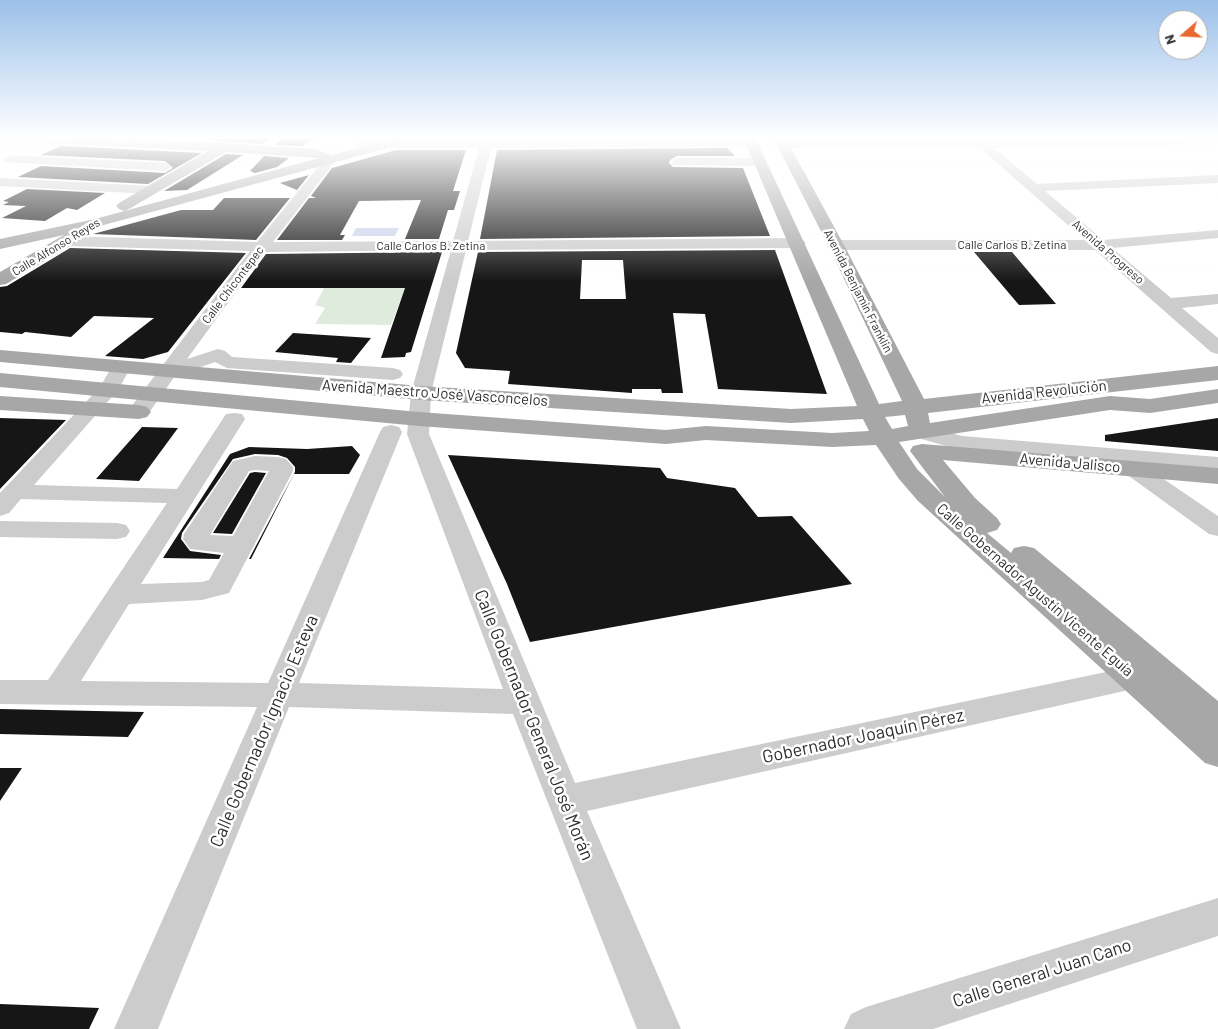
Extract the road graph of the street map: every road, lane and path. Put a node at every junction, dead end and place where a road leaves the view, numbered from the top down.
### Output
1 (54, 185) edge
2 (133, 185) edge
3 (157, 185) edge
4 (226, 185) edge
5 (310, 185) edge
6 (475, 185) edge
7 (772, 185) edge
8 (805, 185) edge
9 (1031, 185) edge
10 (1095, 185) edge
11 (1034, 188) junction
12 (126, 189) junction
13 (150, 190) junction
14 (0, 195) edge
15 (14, 196) dead end
16 (103, 202) dead end
17 (92, 217) junction
18 (46, 234) junction
19 (1218, 234) edge
20 (65, 241) junction
21 (798, 243) junction
22 (0, 244) edge
23 (836, 245) junction
24 (1100, 245) junction
25 (459, 246) junction
26 (261, 247) junction
27 (0, 263) edge
28 (0, 280) edge
29 (1218, 298) edge
30 (1168, 304) junction
31 (1218, 348) edge
32 (0, 356) edge
33 (120, 368) junction
34 (168, 372) junction
35 (1218, 373) edge
36 (393, 374) dead end
37 (0, 380) edge
38 (108, 390) junction
39 (421, 393) junction
40 (1218, 396) edge
41 (0, 403) edge
42 (145, 403) junction
43 (1150, 406) junction
44 (916, 407) junction
45 (92, 408) junction
46 (871, 412) junction
47 (234, 420) junction
48 (405, 426) junction
49 (905, 443) junction
50 (960, 443) junction
51 (999, 457) junction
52 (1218, 464) edge
53 (1134, 469) junction
54 (1218, 476) edge
55 (185, 496) junction
56 (8, 500) edge
57 (964, 504) junction
58 (1218, 528) edge
59 (0, 529) edge
60 (117, 531) dead end
61 (240, 545) dead end
62 (121, 595) junction
63 (1148, 676) junction
64 (0, 692) edge
65 (56, 694) junction
66 (280, 695) junction
67 (524, 702) junction
68 (1218, 722) edge
69 (1218, 752) edge
70 (564, 800) junction
71 (1218, 917) edge
72 (136, 1029) edge
73 (659, 1029) edge
74 (866, 1029) edge

1 - 12 street
2 - 12 main road, Calle Alfonso Reyes
3 - 13 main road, Calle Alfonso Reyes
4 - 17 main road
5 - 26 street, Calle Chicontepec
6 - 25 street
7 - 21 main road
8 - 23 main road, Avenida Benjamín Franklin
9 - 11 street, Avenida Progreso
10 - 11 street
11 - 24 street, Avenida Progreso
12 - 13 street
12 - 16 main road, Calle Alfonso Reyes
13 - 17 main road, Calle Alfonso Reyes
14 - 15 street
17 - 18 main road
17 - 20 main road, Calle Alfonso Reyes
18 - 22 main road
18 - 27 main road, Calle Alfonso Reyes
19 - 24 street, Calle Carlos B. Zetina
20 - 26 street, Calle Carlos B. Zetina
20 - 28 main road, Calle Alfonso Reyes
21 - 25 street, Calle Carlos B. Zetina
21 - 46 main road
23 - 24 street, Calle Carlos B. Zetina
23 - 44 main road, Avenida Benjamín Franklin
24 - 30 street, Avenida Progreso
25 - 26 street, Calle Carlos B. Zetina
25 - 39 street
26 - 34 street, Calle Chicontepec
29 - 30 street
30 - 31 street, Avenida Progreso
32 - 33 main road, Avenida Maestro José Vasconcelos
33 - 34 main road, Avenida Maestro José Vasconcelos
33 - 38 street
34 - 36 street
34 - 39 main road, Avenida Maestro José Vasconcelos
34 - 42 street, Calle Chicontepec
35 - 44 main road, Avenida Revolución
37 - 38 main road, Avenida Maestro José Vasconcelos
38 - 42 main road, Avenida Maestro José Vasconcelos
38 - 45 street
39 - 46 main road, Avenida Maestro José Vasconcelos
39 - 48 street
40 - 43 main road, Avenida Revolución
41 - 45 main road, Avenida Maestro José Vasconcelos
42 - 45 main road, Avenida Maestro José Vasconcelos
42 - 47 main road, Avenida Maestro José Vasconcelos
42 - 48 main road, Avenida Maestro José Vasconcelos
43 - 49 main road, Avenida Revolución
43 - 50 main road, Avenida Revolución
44 - 46 main road, Avenida Revolución
44 - 49 main road, Avenida Benjamín Franklin
45 - 56 street
46 - 49 main road, Calle Gobernador Agustín Vicente Eguía
47 - 48 main road, Avenida Maestro José Vasconcelos
47 - 55 street
48 - 49 main road, Avenida Maestro José Vasconcelos
48 - 66 street, Calle Gobernador Ignacio Esteva
48 - 67 street, Calle Gobernador General José Morán
49 - 50 main road, Avenida Revolución
49 - 51 main road, Avenida Jalisco
49 - 57 main road, Calle Gobernador Agustín Vicente Eguía
49 - 63 main road, Calle Gobernador Agustín Vicente Eguía
50 - 52 street
51 - 53 main road, Avenida Jalisco
51 - 57 main road
53 - 54 main road, Avenida Jalisco
53 - 58 street
55 - 56 street
55 - 62 street
57 - 63 main road, Calle Gobernador Agustín Vicente Eguía
59 - 60 street
61 - 62 street
62 - 65 street
63 - 68 main road, Calle Gobernador Agustín Vicente Eguía
63 - 69 main road, Calle Gobernador Agustín Vicente Eguía
63 - 70 street, Gobernador Joaquín Pérez
64 - 65 street
65 - 66 street
66 - 67 street
66 - 72 street, Calle Gobernador Ignacio Esteva
67 - 70 street, Calle Gobernador General José Morán
70 - 73 street, Calle Gobernador General José Morán
71 - 74 street, Calle General Juan Cano

